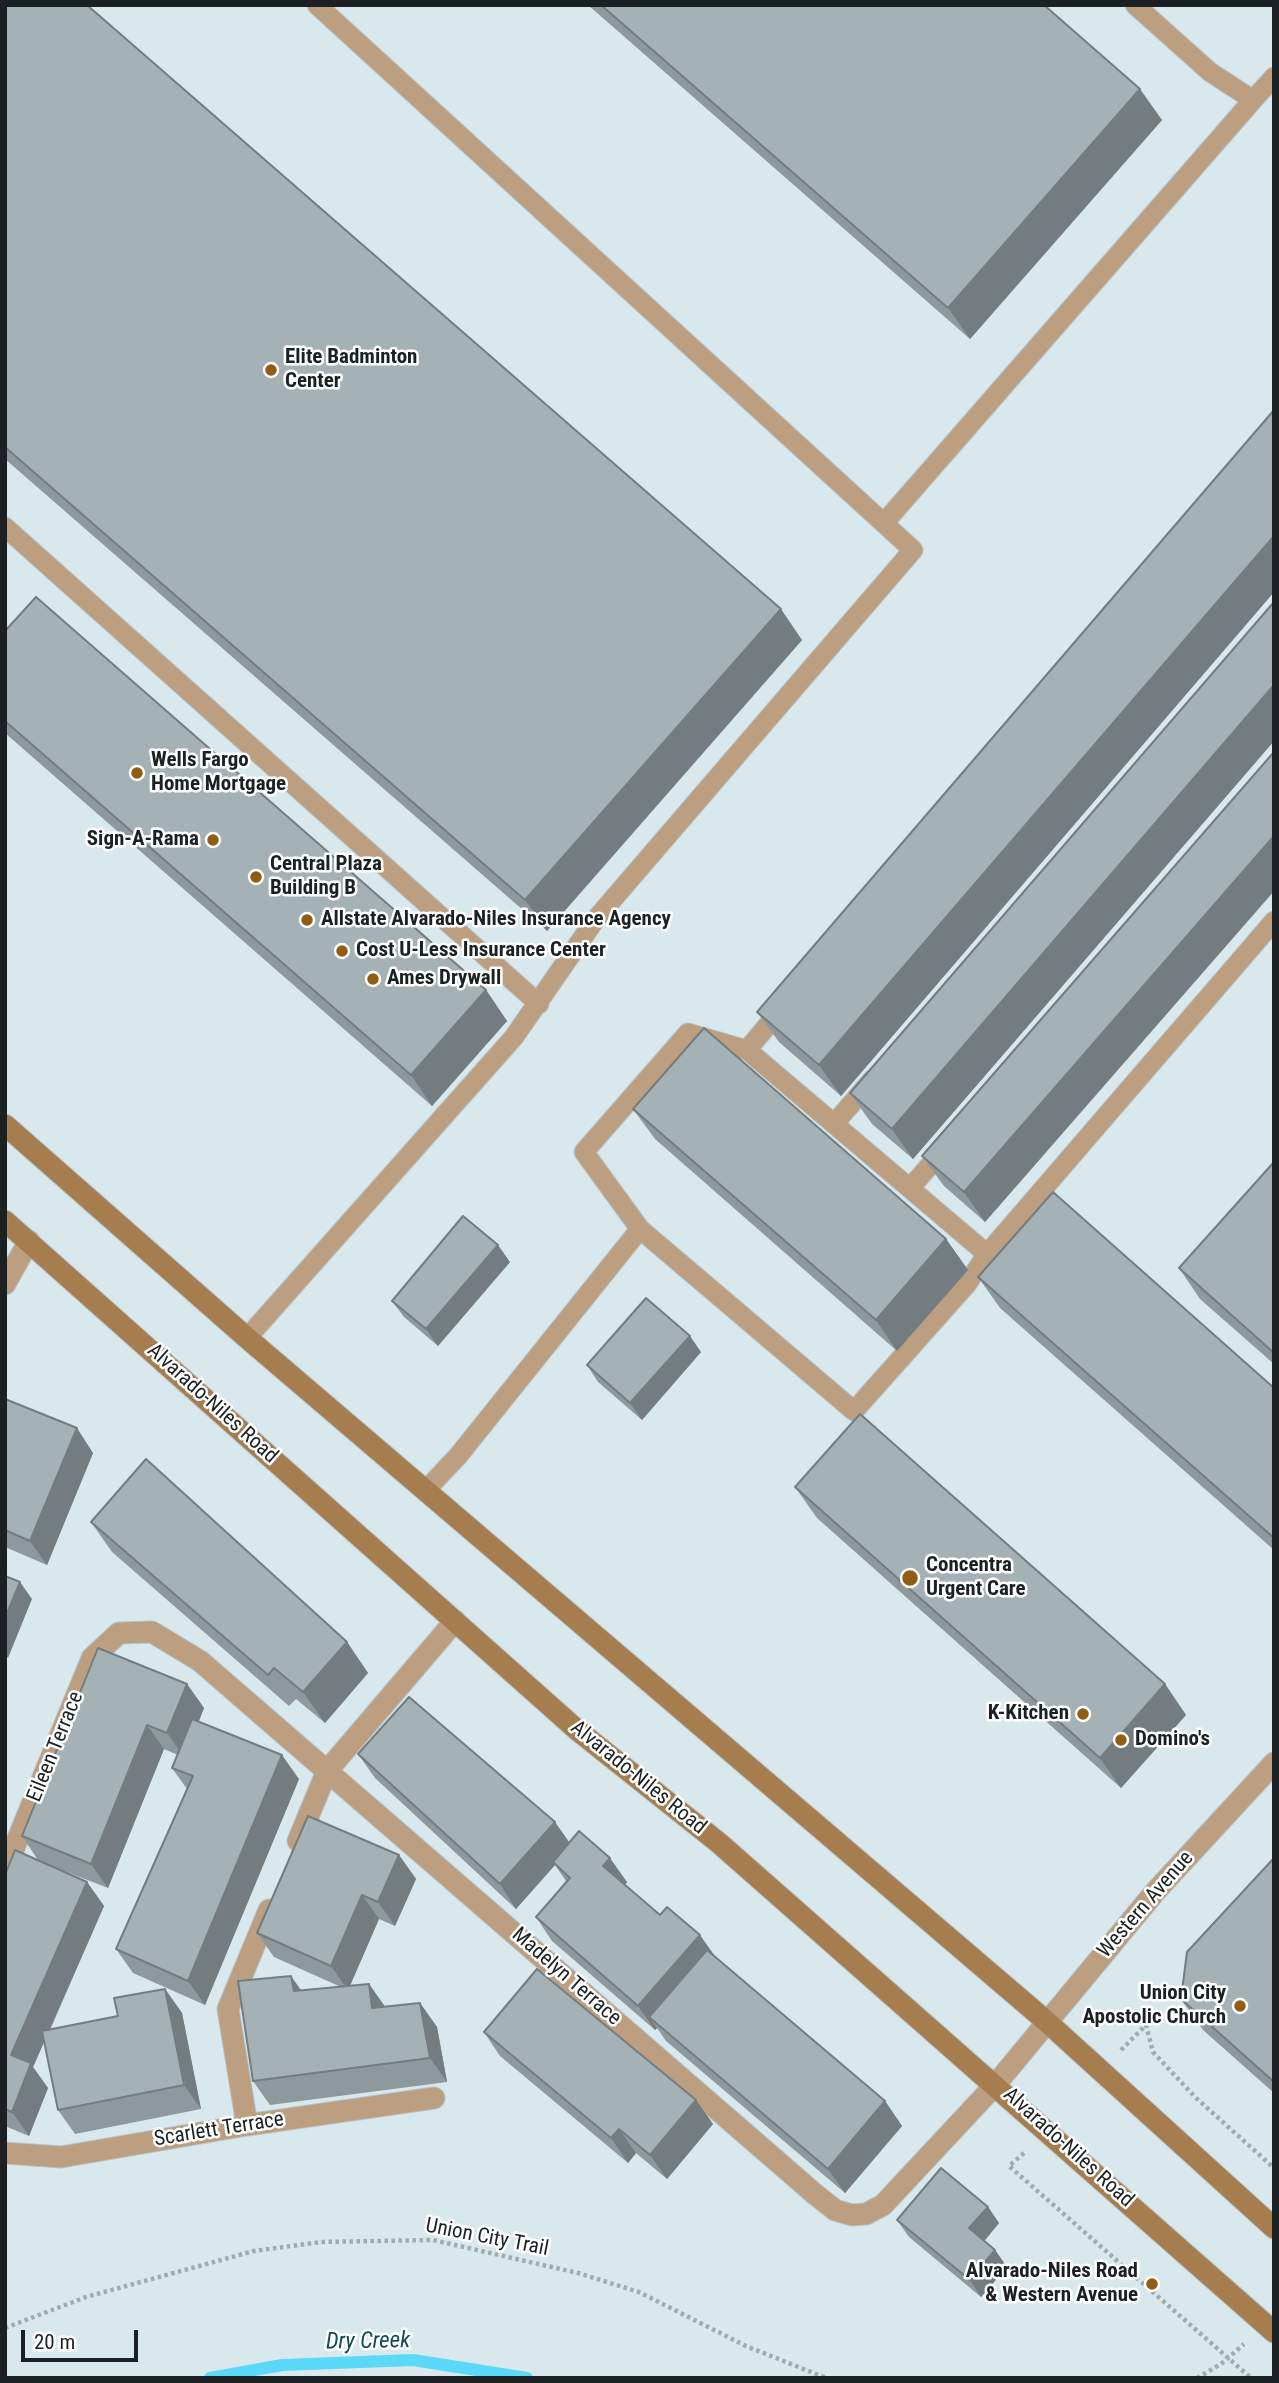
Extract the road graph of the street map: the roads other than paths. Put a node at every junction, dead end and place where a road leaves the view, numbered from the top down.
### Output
1 (317, 5) edge
2 (1135, 5) edge
3 (1274, 77) edge
4 (1253, 100) junction
5 (884, 523) junction
6 (5, 527) edge
7 (1274, 921) edge
8 (792, 997) edge
9 (539, 1004) junction
10 (747, 1050) junction
11 (889, 1062) edge
12 (834, 1124) junction
13 (5, 1125) edge
14 (956, 1137) edge
15 (910, 1188) junction
16 (5, 1221) edge
17 (640, 1229) junction
18 (29, 1241) junction
19 (987, 1254) junction
20 (5, 1284) edge
21 (247, 1338) junction
22 (426, 1490) junction
23 (456, 1621) junction
24 (119, 1633) joint
25 (1274, 1763) edge
26 (327, 1772) junction
27 (290, 1859) edge
28 (5, 1870) edge
29 (275, 1897) edge
30 (1046, 2021) junction
31 (996, 2084) junction
32 (434, 2098) dead end
33 (247, 2125) junction
34 (5, 2153) edge
35 (1274, 2228) edge
36 (1270, 2329) edge

1 - 5 lane
2 - 4 lane
3 - 4 lane
4 - 5 lane
5 - 9 lane
6 - 9 lane
7 - 19 lane
8 - 10 lane
9 - 21 lane
10 - 12 lane
10 - 17 lane
11 - 12 lane
12 - 15 lane
13 - 21 main road
14 - 15 lane
15 - 19 lane
16 - 18 main road, Alvarado-Niles Road
17 - 19 lane
17 - 22 lane
18 - 20 street
18 - 23 main road, Alvarado-Niles Road
21 - 22 main road
22 - 30 main road
23 - 26 street
23 - 31 main road, Alvarado-Niles Road
24 - 26 street, Madelyn Terrace
24 - 28 street, Eileen Terrace
25 - 30 street, Western Avenue
26 - 27 street
26 - 31 street, Madelyn Terrace
29 - 33 street
30 - 31 street, Western Avenue
30 - 35 main road
31 - 36 main road, Alvarado-Niles Road
32 - 33 street, Scarlett Terrace
33 - 34 street, Scarlett Terrace

